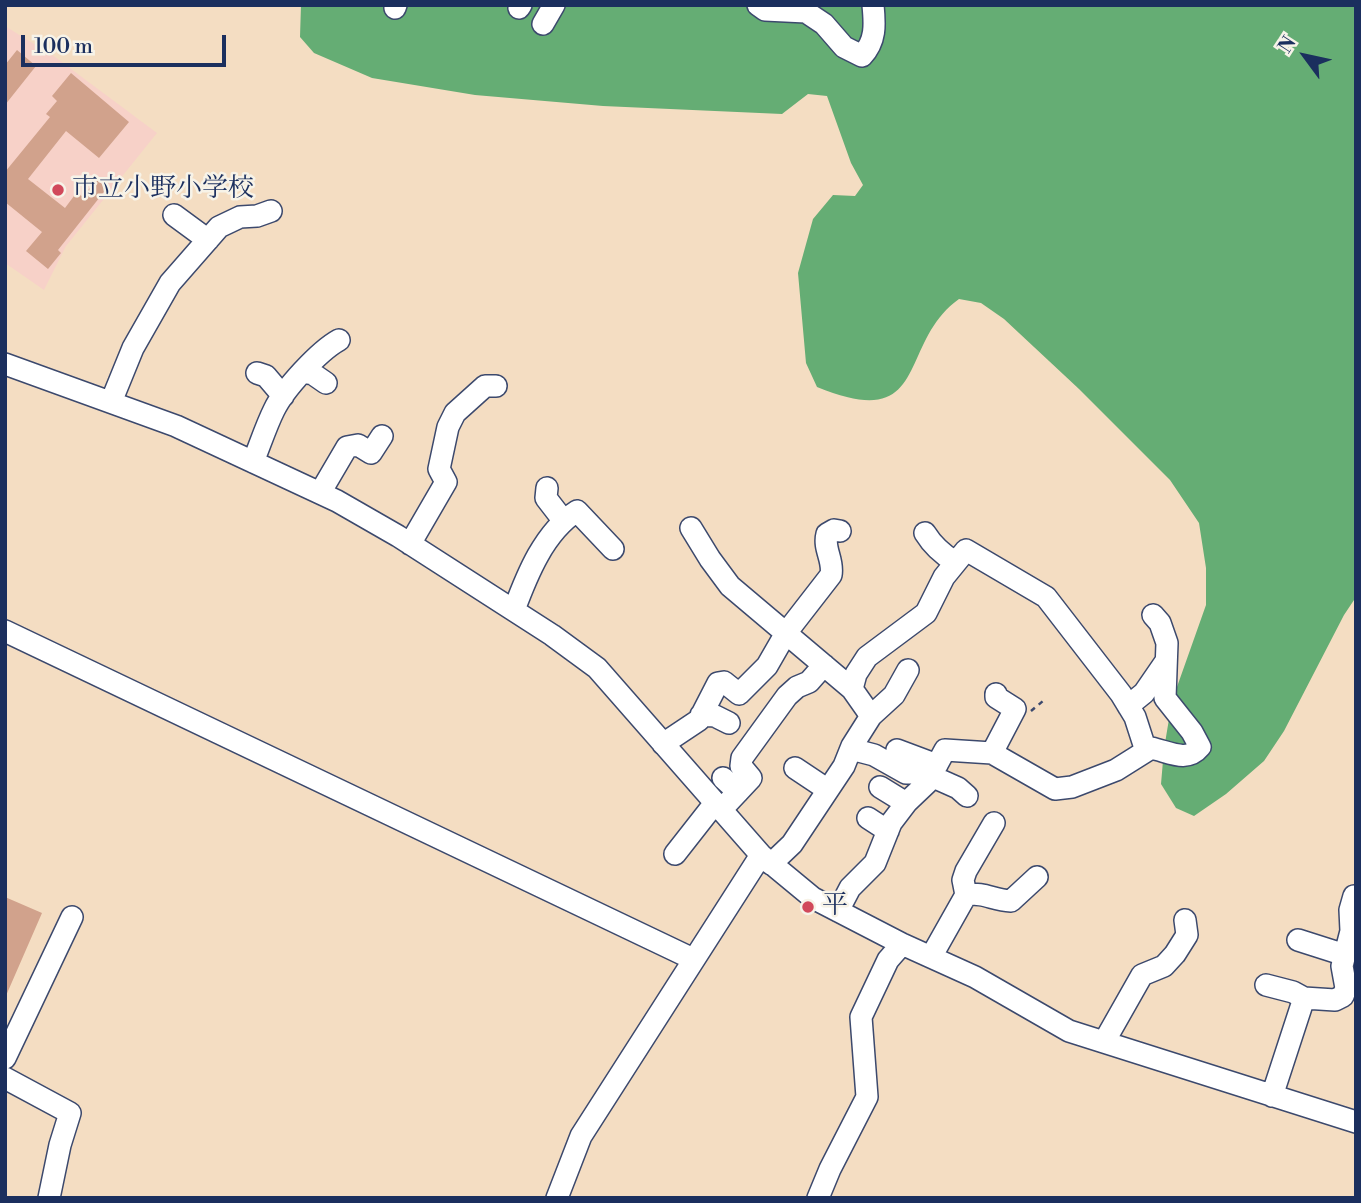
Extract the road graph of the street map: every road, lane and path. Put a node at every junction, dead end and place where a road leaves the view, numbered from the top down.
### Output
1 (554, 5) edge
2 (758, 5) edge
3 (873, 5) edge
4 (543, 24) dead end
5 (271, 211) dead end
6 (174, 215) dead end
7 (208, 240) junction
8 (339, 340) dead end
9 (7, 369) edge
10 (302, 372) junction
11 (257, 373) dead end
12 (326, 383) dead end
13 (496, 386) dead end
14 (283, 396) junction
15 (111, 402) junction
16 (382, 436) dead end
17 (253, 462) junction
18 (547, 488) dead end
19 (320, 493) junction
20 (563, 520) junction
21 (691, 528) dead end
22 (840, 531) dead end
23 (925, 533) dead end
24 (410, 544) junction
25 (613, 550) dead end
26 (955, 562) junction
27 (514, 610) junction
28 (1153, 615) dead end
29 (5, 631) edge
30 (786, 633) junction
31 (1166, 661) junction
32 (824, 665) junction
33 (767, 666) junction
34 (908, 670) dead end
35 (797, 687) junction
36 (852, 689) junction
37 (996, 694) dead end
38 (1128, 706) junction
39 (701, 715) junction
40 (871, 716) junction
41 (729, 723) dead end
42 (663, 744) junction
43 (851, 749) junction
44 (897, 750) dead end
45 (1146, 751) junction
46 (992, 753) junction
47 (931, 767) junction
48 (794, 768) dead end
49 (880, 788) dead end
50 (828, 790) junction
51 (967, 796) dead end
52 (905, 803) junction
53 (718, 807) junction
54 (868, 818) dead end
55 (994, 823) dead end
56 (888, 831) junction
57 (675, 855) dead end
58 (766, 860) junction
59 (1037, 877) dead end
60 (966, 895) junction
61 (1353, 896) dead end
62 (838, 911) junction
63 (72, 918) dead end
64 (1185, 920) dead end
65 (1353, 931) edge
66 (1298, 940) dead end
67 (902, 944) junction
68 (1345, 955) junction
69 (931, 957) junction
70 (693, 958) junction
71 (1266, 985) dead end
72 (1304, 998) junction
73 (1104, 1042) junction
74 (5, 1058) edge
75 (5, 1078) edge
76 (1272, 1096) junction
77 (1356, 1122) edge
78 (49, 1198) edge
79 (557, 1198) edge
80 (818, 1198) edge

1 - 4 street
2 - 3 street
5 - 7 street
6 - 7 street
7 - 15 street
8 - 10 street
9 - 15 street
10 - 12 street
10 - 14 street
11 - 14 street
13 - 24 street
14 - 17 street
15 - 17 street
16 - 19 street
17 - 19 street
18 - 20 street
19 - 24 street
20 - 25 street
20 - 27 street
21 - 30 street
22 - 30 street
23 - 26 street
24 - 27 street
26 - 36 street
26 - 38 street
27 - 42 street
28 - 31 street
29 - 70 street
30 - 32 street
30 - 33 street
31 - 38 street
31 - 45 street
32 - 35 street
32 - 36 street
33 - 35 street
33 - 39 street
34 - 40 street
35 - 53 street
36 - 40 street
37 - 46 street
38 - 45 street
39 - 41 street
39 - 42 street
40 - 43 street
42 - 53 street
43 - 47 street
43 - 50 street
44 - 47 street
45 - 46 street
46 - 47 street
47 - 51 street
47 - 52 street
48 - 50 street
49 - 52 street
50 - 58 street
52 - 56 street
53 - 57 street
53 - 58 street
54 - 56 street
55 - 60 street
56 - 62 street
58 - 62 street
58 - 70 street
59 - 60 street
60 - 69 street
61 - 65 street
62 - 67 street
63 - 74 street
64 - 73 street
65 - 68 street
66 - 68 street
67 - 69 street
67 - 80 street
68 - 72 street
69 - 73 street
70 - 79 street
71 - 72 street
72 - 76 street
73 - 76 street
75 - 78 street
76 - 77 street

